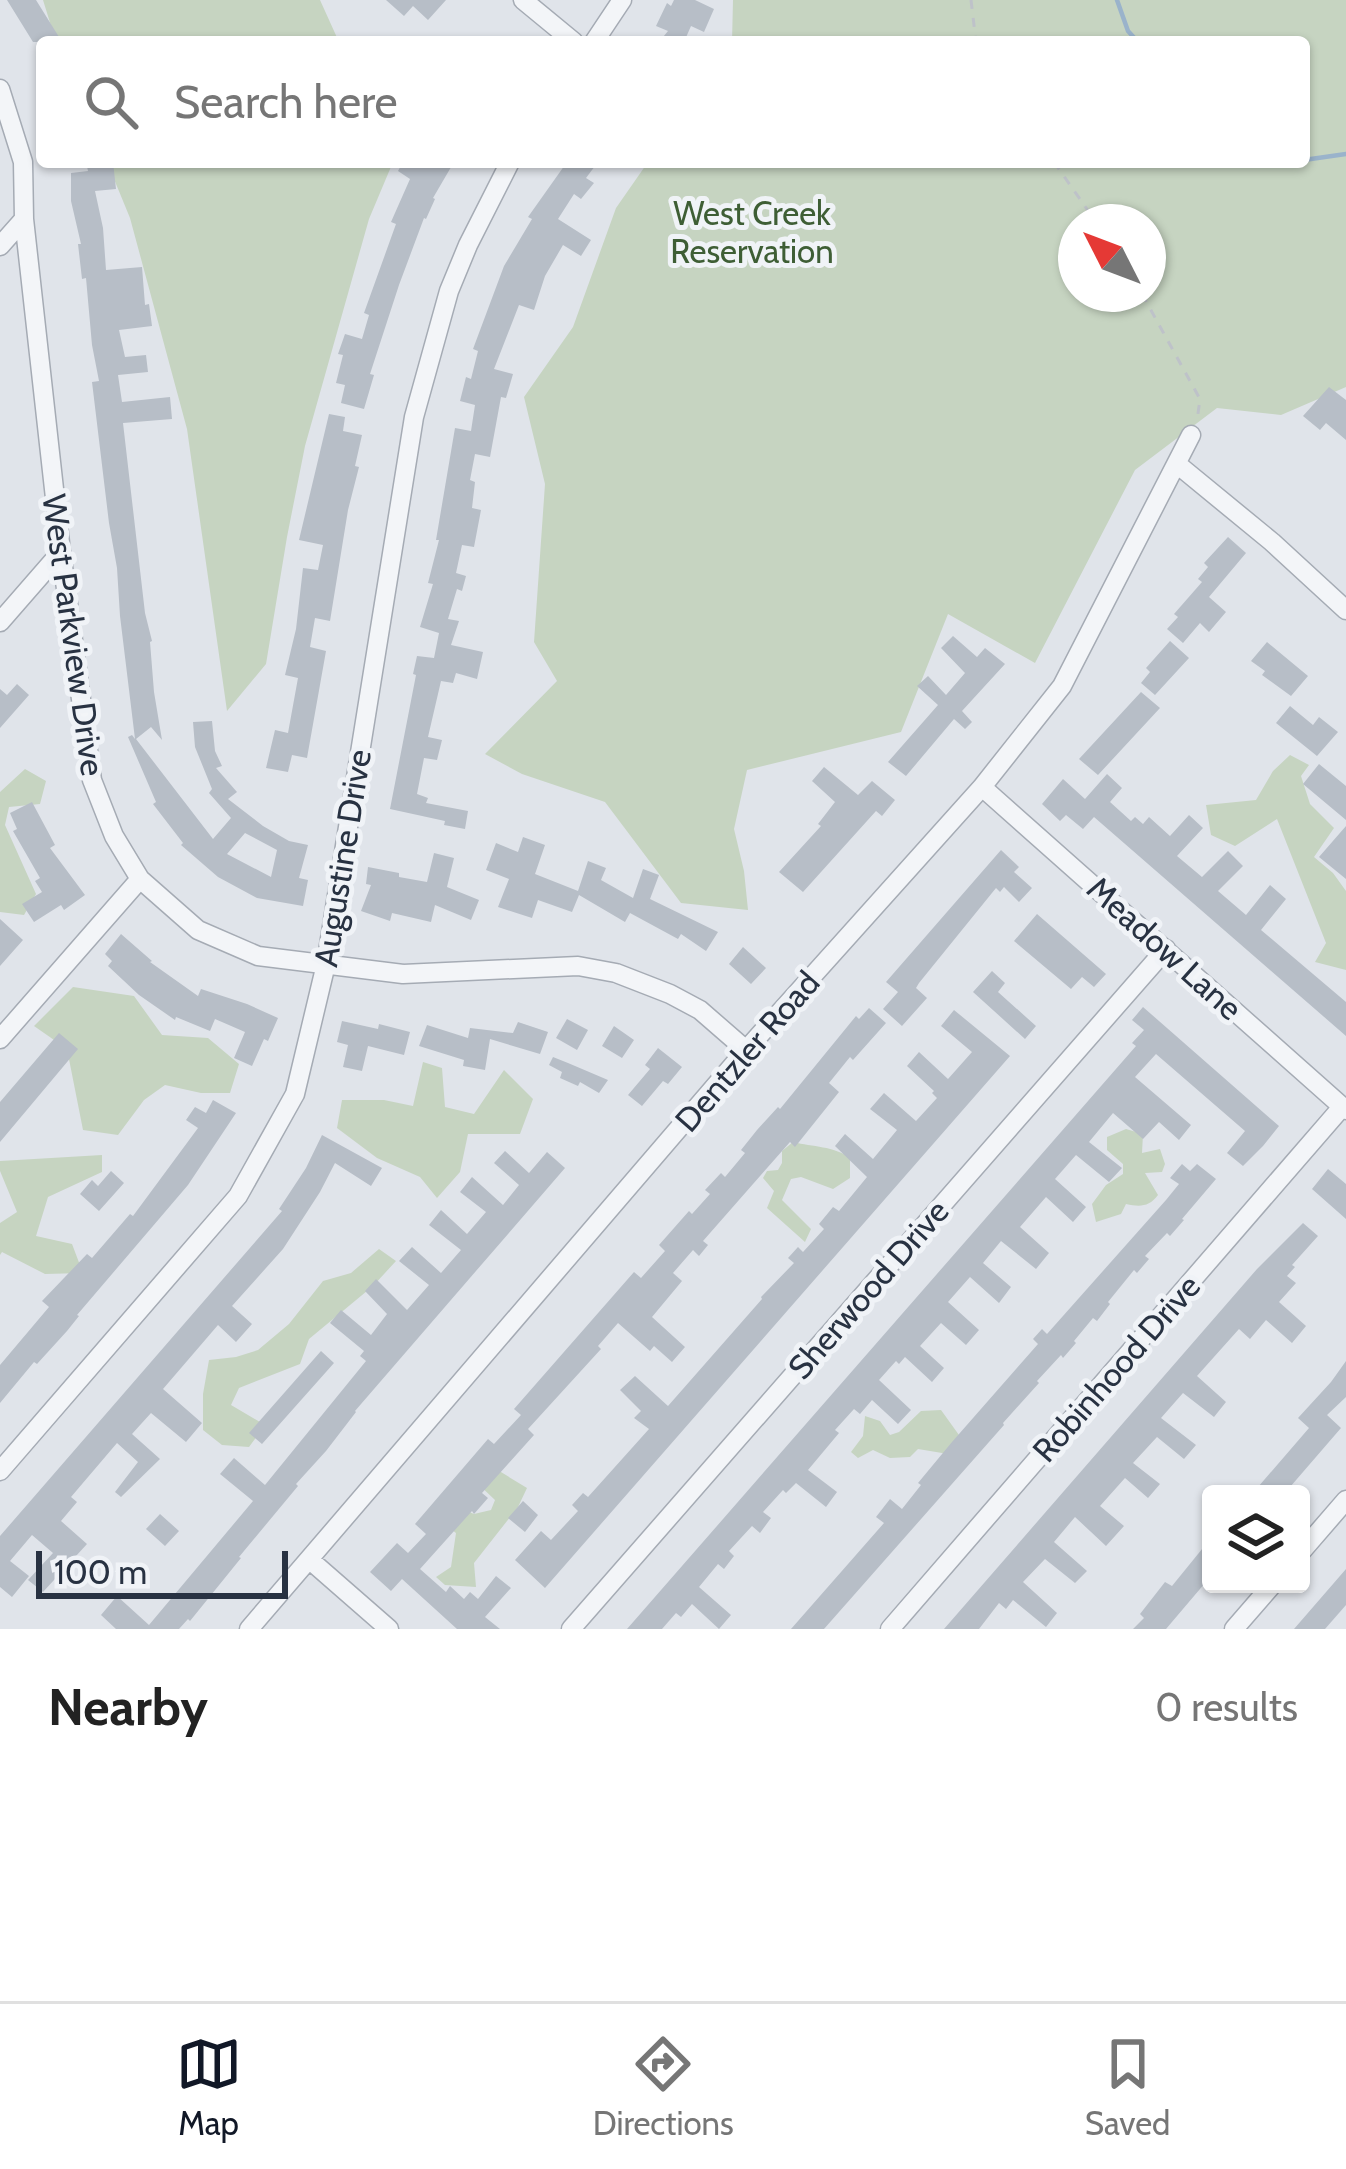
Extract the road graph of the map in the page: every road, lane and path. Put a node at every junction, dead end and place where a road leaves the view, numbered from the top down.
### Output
1 (523, 0) edge
2 (622, 0) edge
3 (971, 0) edge
4 (567, 36) edge
5 (598, 36) edge
6 (975, 36) edge
7 (0, 89) edge
8 (507, 168) edge
9 (1058, 168) edge
10 (1083, 204) edge
11 (24, 219) junction
12 (0, 246) edge
13 (1152, 312) edge
14 (1191, 436) joint
15 (1177, 464) junction
16 (61, 552) junction
17 (1346, 610) edge
18 (0, 622) edge
19 (982, 787) junction
20 (140, 879) junction
21 (1166, 949) junction
22 (326, 964) junction
23 (0, 1039) edge
24 (746, 1050) junction
25 (1344, 1109) edge
26 (0, 1471) edge
27 (1346, 1500) edge
28 (1310, 1542) edge
29 (310, 1560) junction
30 (1265, 1593) edge
31 (248, 1629) edge
32 (388, 1629) edge
33 (571, 1629) edge
34 (890, 1629) edge
35 (1234, 1629) edge

1 - 4 street
2 - 5 street
3 - 6 path
7 - 11 street, West Parkview Drive
8 - 22 street, Augustine Drive
9 - 10 path
11 - 12 street
11 - 16 street, West Parkview Drive
13 - 14 path
14 - 15 street, Dentzler Road
15 - 17 street
15 - 19 street, Dentzler Road
16 - 18 street
16 - 20 street, West Parkview Drive
19 - 21 street, Meadow Lane
19 - 24 street, Dentzler Road
20 - 22 street, West Parkview Drive
20 - 23 street
21 - 25 street, Meadow Lane
21 - 33 street, Sherwood Drive
22 - 24 street, West Parkview Drive
22 - 26 street, Augustine Drive
24 - 29 street, Dentzler Road
25 - 34 street, Robinhood Drive
27 - 28 street
29 - 31 street, Dentzler Road
29 - 32 street
30 - 35 street

